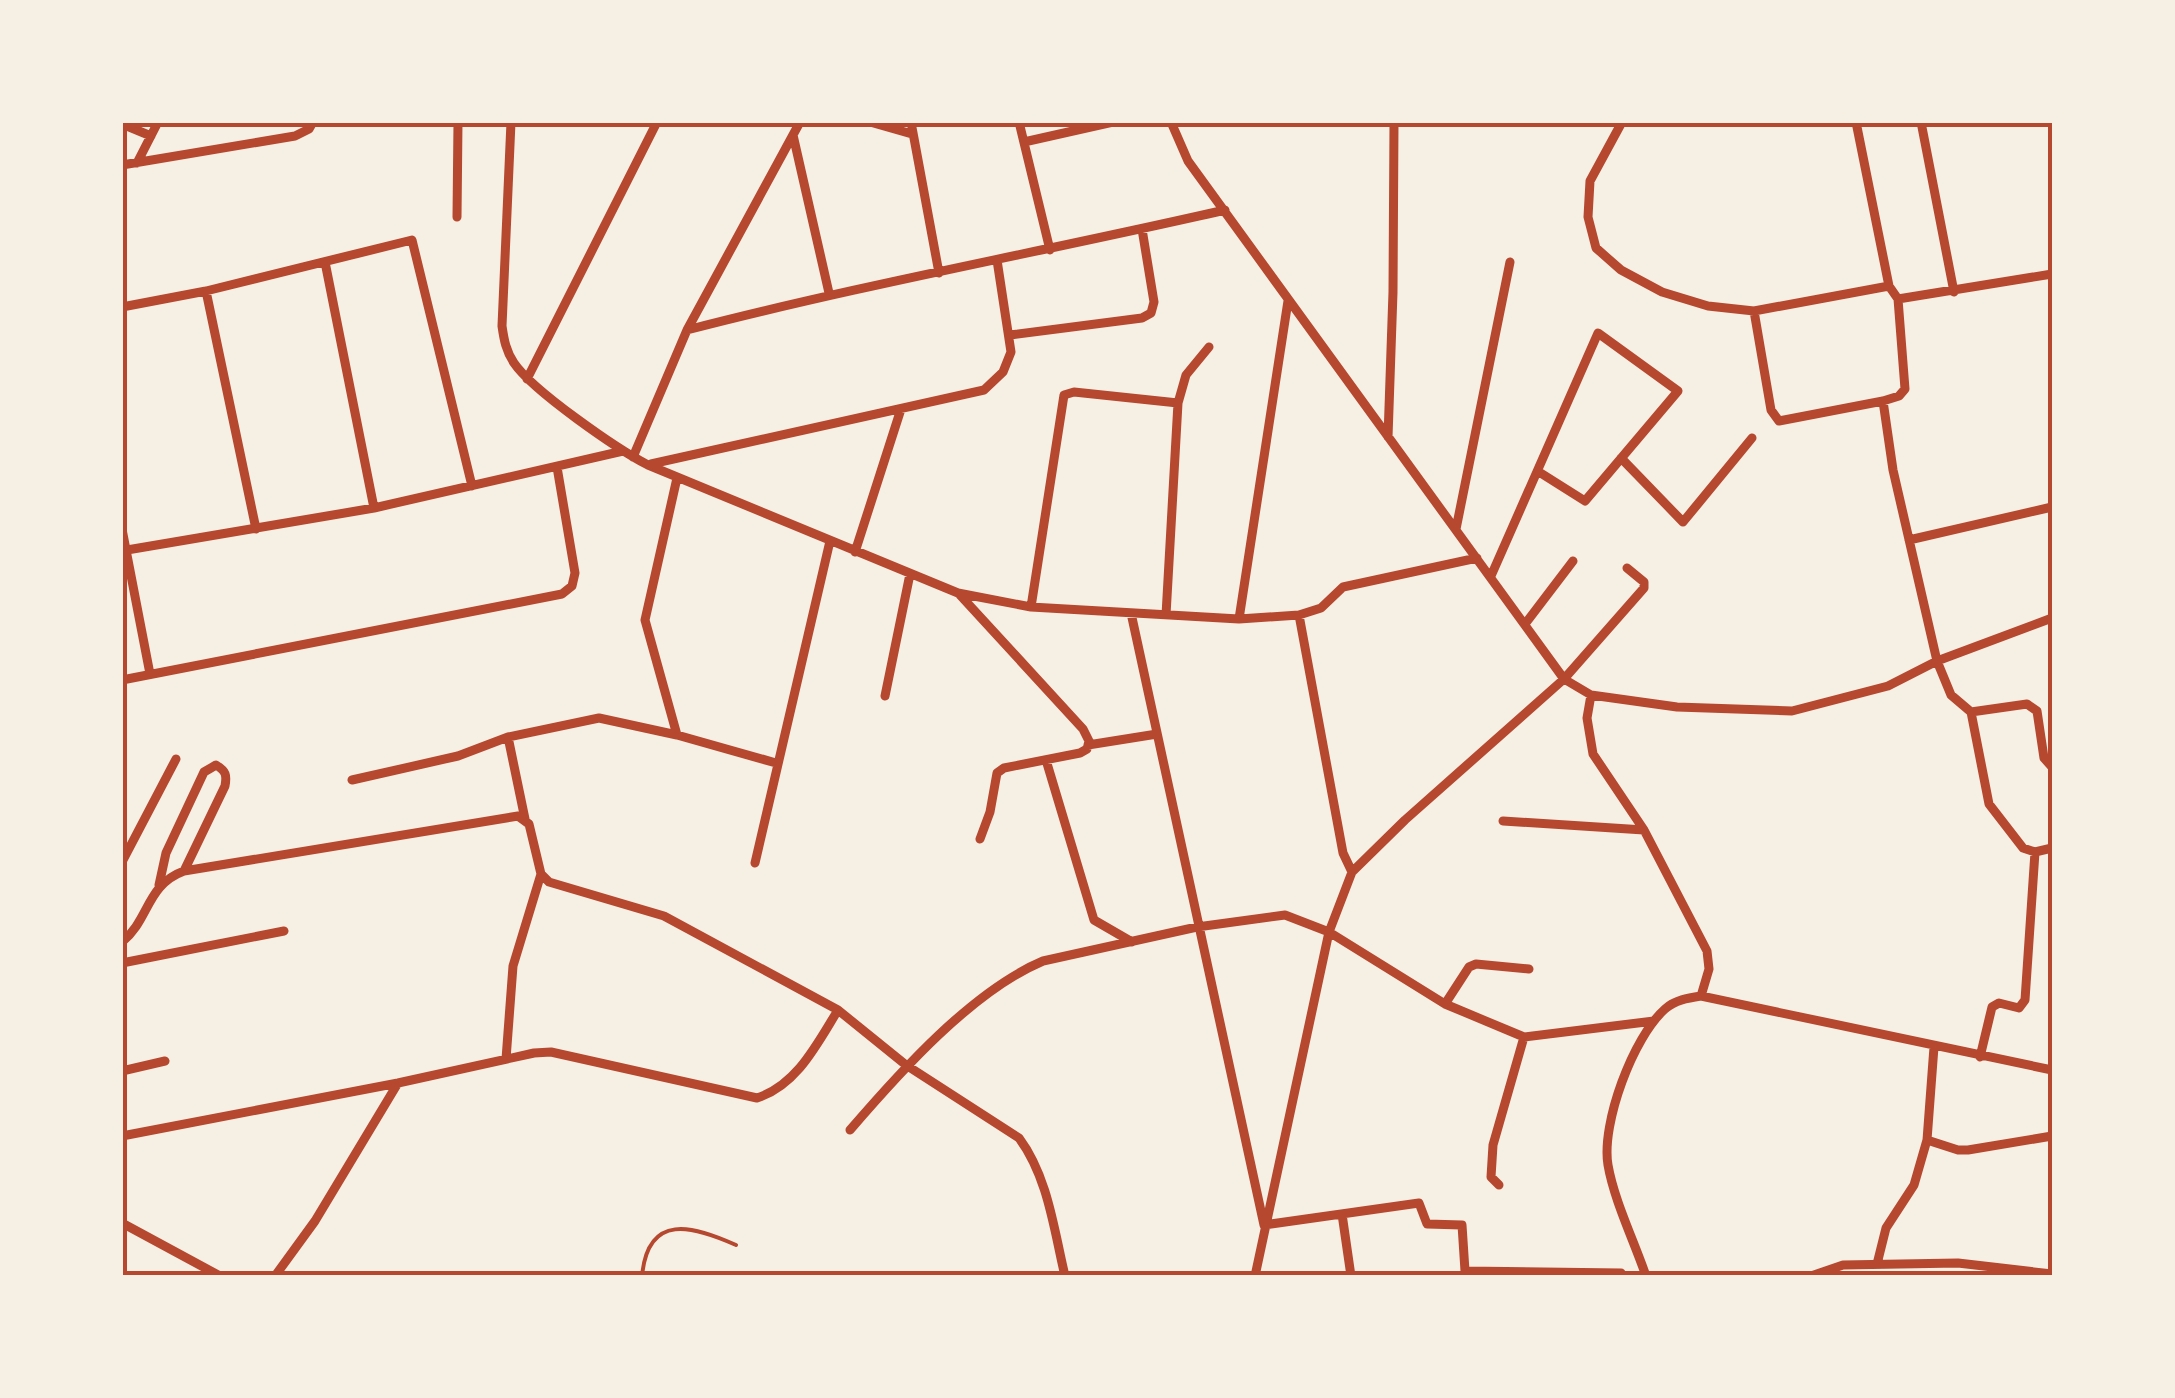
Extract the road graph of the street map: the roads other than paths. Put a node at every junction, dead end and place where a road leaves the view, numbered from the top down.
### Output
1 (158, 122) edge
2 (313, 122) edge
3 (458, 122) edge
4 (510, 122) edge
5 (657, 122) edge
6 (800, 122) edge
7 (870, 122) edge
8 (1019, 122) edge
9 (1113, 122) edge
10 (1171, 122) edge
11 (1394, 122) edge
12 (1622, 122) edge
13 (1856, 122) edge
14 (1921, 122) edge
15 (122, 124) edge
16 (912, 128) edge
17 (793, 135) junction
18 (151, 136) junction
19 (1024, 142) junction
20 (137, 162) junction
21 (122, 166) edge
22 (1225, 210) junction
23 (456, 217) dead end
24 (1142, 229) junction
25 (1050, 250) junction
26 (997, 260) junction
27 (324, 262) junction
28 (1510, 262) dead end
29 (939, 272) junction
30 (2052, 274) edge
31 (1889, 286) junction
32 (206, 291) junction
33 (1954, 292) junction
34 (829, 293) junction
35 (1898, 299) junction
36 (1288, 301) junction
37 (122, 307) edge
38 (1754, 310) junction
39 (687, 330) junction
40 (1010, 335) junction
41 (1209, 347) dead end
42 (527, 378) junction
43 (1883, 401) junction
44 (1178, 403) junction
45 (901, 409) junction
46 (1388, 436) junction
47 (1752, 438) dead end
48 (628, 454) junction
49 (1621, 458) junction
50 (648, 465) junction
51 (557, 467) junction
52 (1538, 472) junction
53 (677, 478) junction
54 (472, 486) junction
55 (1995, 507) dead end
56 (374, 508) junction
57 (2052, 508) edge
58 (1998, 520) junction
59 (122, 529) edge
60 (256, 529) junction
61 (1456, 530) junction
62 (1909, 540) junction
63 (830, 541) junction
64 (126, 550) junction
65 (855, 552) junction
66 (1477, 558) junction
67 (1573, 561) dead end
68 (1627, 568) dead end
69 (910, 574) junction
70 (1491, 576) junction
71 (958, 593) junction
72 (1032, 607) junction
73 (1131, 613) junction
74 (1299, 615) junction
75 (1166, 616) junction
76 (2052, 618) edge
77 (1240, 619) junction
78 (1525, 624) junction
79 (1936, 661) junction
80 (150, 674) junction
81 (1564, 679) junction
82 (122, 680) edge
83 (1591, 694) junction
84 (885, 696) dead end
85 (1971, 712) junction
86 (677, 734) junction
87 (1157, 734) junction
88 (508, 737) junction
89 (1088, 745) junction
90 (176, 759) dead end
91 (1046, 760) junction
92 (776, 763) junction
93 (2052, 767) edge
94 (352, 780) dead end
95 (525, 818) junction
96 (1503, 821) dead end
97 (1644, 830) junction
98 (980, 839) dead end
99 (2052, 848) edge
100 (2036, 852) junction
101 (122, 862) edge
102 (755, 863) dead end
103 (184, 871) junction
104 (1352, 872) junction
105 (541, 874) junction
106 (159, 885) junction
107 (1198, 927) junction
108 (284, 931) dead end
109 (1329, 932) junction
110 (122, 942) edge
111 (1132, 942) junction
112 (122, 963) edge
113 (1529, 968) dead end
114 (1700, 996) junction
115 (1445, 1004) junction
116 (838, 1010) junction
117 (1654, 1022) junction
118 (1524, 1037) junction
119 (1934, 1047) junction
120 (1980, 1057) junction
121 (506, 1059) junction
122 (164, 1060) dead end
123 (906, 1065) junction
124 (2052, 1070) edge
125 (122, 1071) edge
126 (398, 1083) junction
127 (850, 1130) dead end
128 (122, 1136) edge
129 (2052, 1136) edge
130 (1927, 1140) junction
131 (1499, 1185) dead end
132 (1342, 1214) junction
133 (122, 1223) edge
134 (1264, 1225) junction
135 (736, 1245) dead end
136 (1877, 1264) junction
137 (1621, 1273) dead end
138 (2052, 1274) edge
139 (220, 1276) edge
140 (275, 1276) edge
141 (464, 1276) edge
142 (481, 1276) edge
143 (642, 1276) edge
144 (1065, 1276) edge
145 (1255, 1276) edge
146 (1351, 1276) edge
147 (1646, 1276) edge
148 (1811, 1276) edge

1 - 18 street
2 - 20 street
3 - 23 street
4 - 42 street
5 - 42 street
6 - 17 street
7 - 16 street
8 - 19 street
9 - 19 street
10 - 22 street
11 - 46 street
12 - 38 street
13 - 31 street
14 - 33 street
15 - 18 street
16 - 29 street
17 - 34 street
17 - 39 street
18 - 20 street
19 - 25 street
20 - 21 street
22 - 24 street
22 - 36 street
24 - 25 street
24 - 40 street
25 - 26 street
26 - 29 street
26 - 40 street
27 - 32 street
27 - 54 street
27 - 56 street
28 - 61 street
29 - 34 street
30 - 33 street
31 - 35 street
31 - 38 street
32 - 37 street
32 - 60 street
33 - 35 street
34 - 39 street
35 - 43 street
36 - 46 street
36 - 77 street
38 - 43 street
39 - 48 street
40 - 45 street
41 - 44 street
42 - 48 street
43 - 62 street
44 - 72 street
44 - 75 street
45 - 50 street
45 - 65 street
46 - 61 street
47 - 49 street
48 - 50 street
48 - 51 street
49 - 52 street
49 - 52 street
50 - 53 street
51 - 54 street
51 - 80 street
52 - 70 street
53 - 63 street
53 - 86 street
54 - 56 street
55 - 58 street
56 - 60 street
57 - 58 street
58 - 62 street
59 - 64 street
60 - 64 street
61 - 66 street
62 - 79 street
63 - 65 street
63 - 92 street
64 - 80 street
65 - 69 street
66 - 70 street
66 - 74 street
67 - 78 street
68 - 81 street
69 - 71 street
69 - 84 street
70 - 78 street
71 - 72 street
71 - 89 street
72 - 73 street
73 - 75 street
73 - 87 street
74 - 77 street
74 - 104 street
75 - 77 street
76 - 79 street
78 - 81 street
79 - 83 street
79 - 85 street
80 - 82 street
81 - 83 street
81 - 104 street
83 - 97 street
85 - 93 street
85 - 100 street
86 - 88 street
86 - 92 street
87 - 89 street
87 - 107 street
88 - 94 street
88 - 95 street
89 - 91 street
90 - 101 street
91 - 98 street
91 - 111 street
92 - 102 street
95 - 103 street
95 - 105 street
96 - 97 street
97 - 114 street
99 - 100 street
100 - 120 street
103 - 106 street
103 - 106 street
104 - 109 street
105 - 116 street
105 - 121 street
106 - 110 street
107 - 109 street
107 - 111 street
107 - 134 street
108 - 112 street
109 - 115 street
109 - 134 street
111 - 123 street
113 - 115 street
114 - 117 street
114 - 119 street
115 - 118 street
116 - 121 street
116 - 123 street
117 - 118 street
117 - 147 street
118 - 131 street
119 - 120 street
119 - 130 street
120 - 124 street
121 - 126 street
122 - 125 street
123 - 127 street
123 - 144 street
126 - 128 street
126 - 140 street
129 - 130 street
130 - 136 street
132 - 134 street
132 - 137 street
132 - 146 street
133 - 139 street
134 - 145 street
135 - 143 lane
136 - 138 street
136 - 148 street
141 - 142 street

